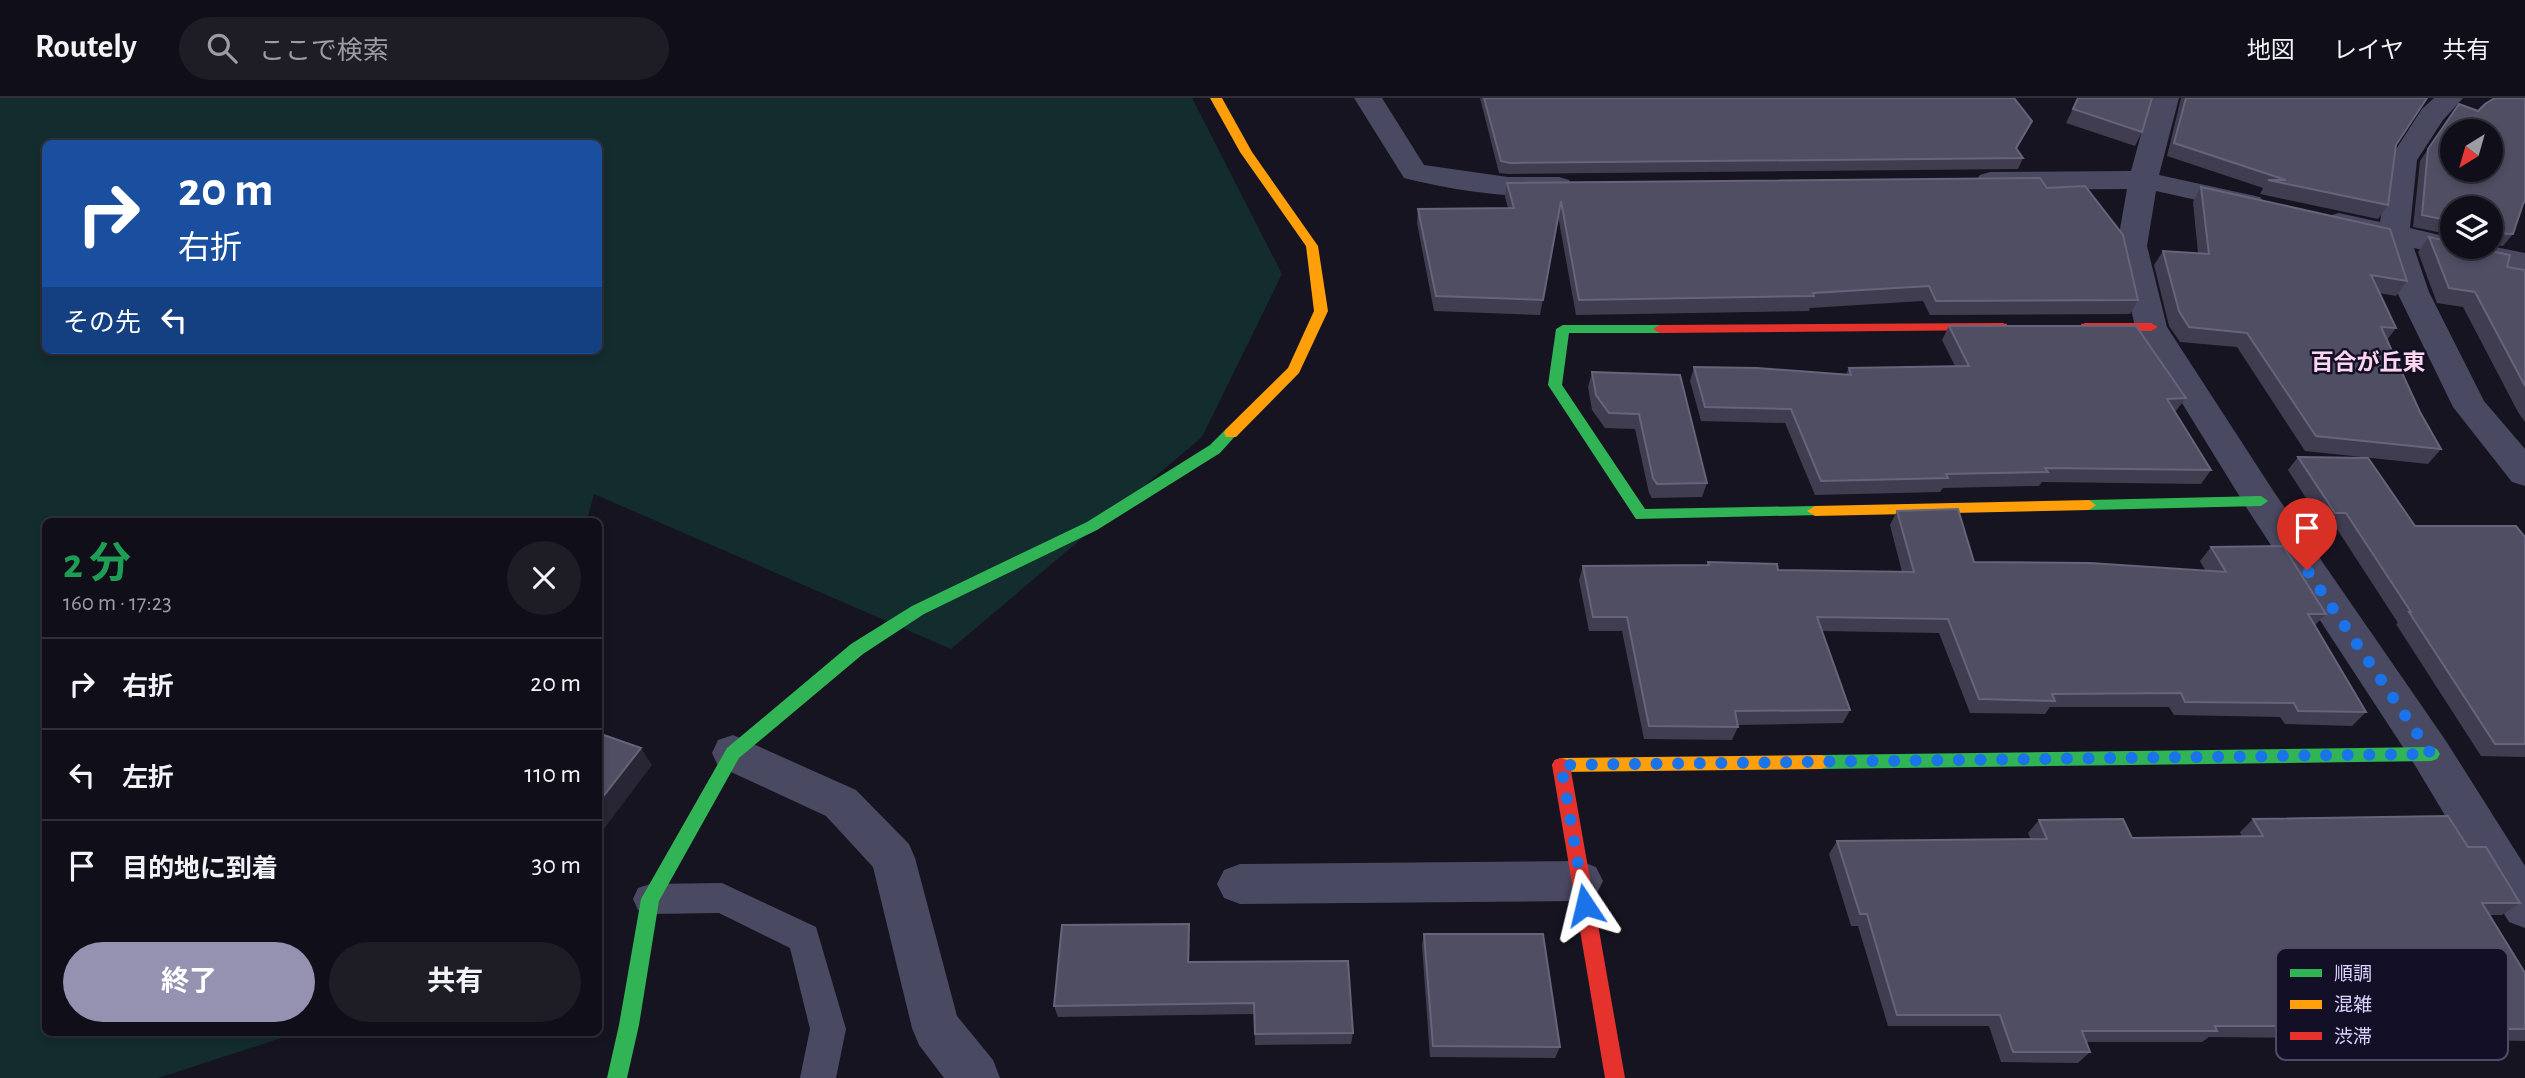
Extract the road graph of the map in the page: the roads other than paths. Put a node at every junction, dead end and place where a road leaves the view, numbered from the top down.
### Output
1 (1216, 98) edge
2 (1368, 98) edge
3 (2165, 98) edge
4 (2449, 98) edge
5 (2143, 180) junction
6 (1964, 181) edge
7 (1591, 185) edge
8 (2275, 208) edge
9 (2315, 217) edge
10 (2394, 234) junction
11 (2525, 263) edge
12 (2014, 327) edge
13 (2069, 327) edge
14 (2151, 327) junction
15 (2525, 473) edge
16 (2261, 501) junction
17 (733, 753) junction
18 (2431, 754) junction
19 (1580, 881) junction
20 (1240, 884) dead end
21 (650, 899) junction
22 (2525, 907) edge
23 (617, 1078) edge
24 (818, 1078) edge
25 (975, 1078) edge
26 (1615, 1078) edge

1 - 17 street
2 - 7 street
3 - 5 street
4 - 10 street
5 - 6 street
5 - 8 street
5 - 14 street
9 - 10 street
10 - 11 street
10 - 15 street
12 - 16 street
13 - 14 street
14 - 16 street
16 - 18 street
17 - 21 street
17 - 25 street
18 - 19 street
18 - 22 street
19 - 20 street
19 - 26 street
21 - 23 street
21 - 24 lane

